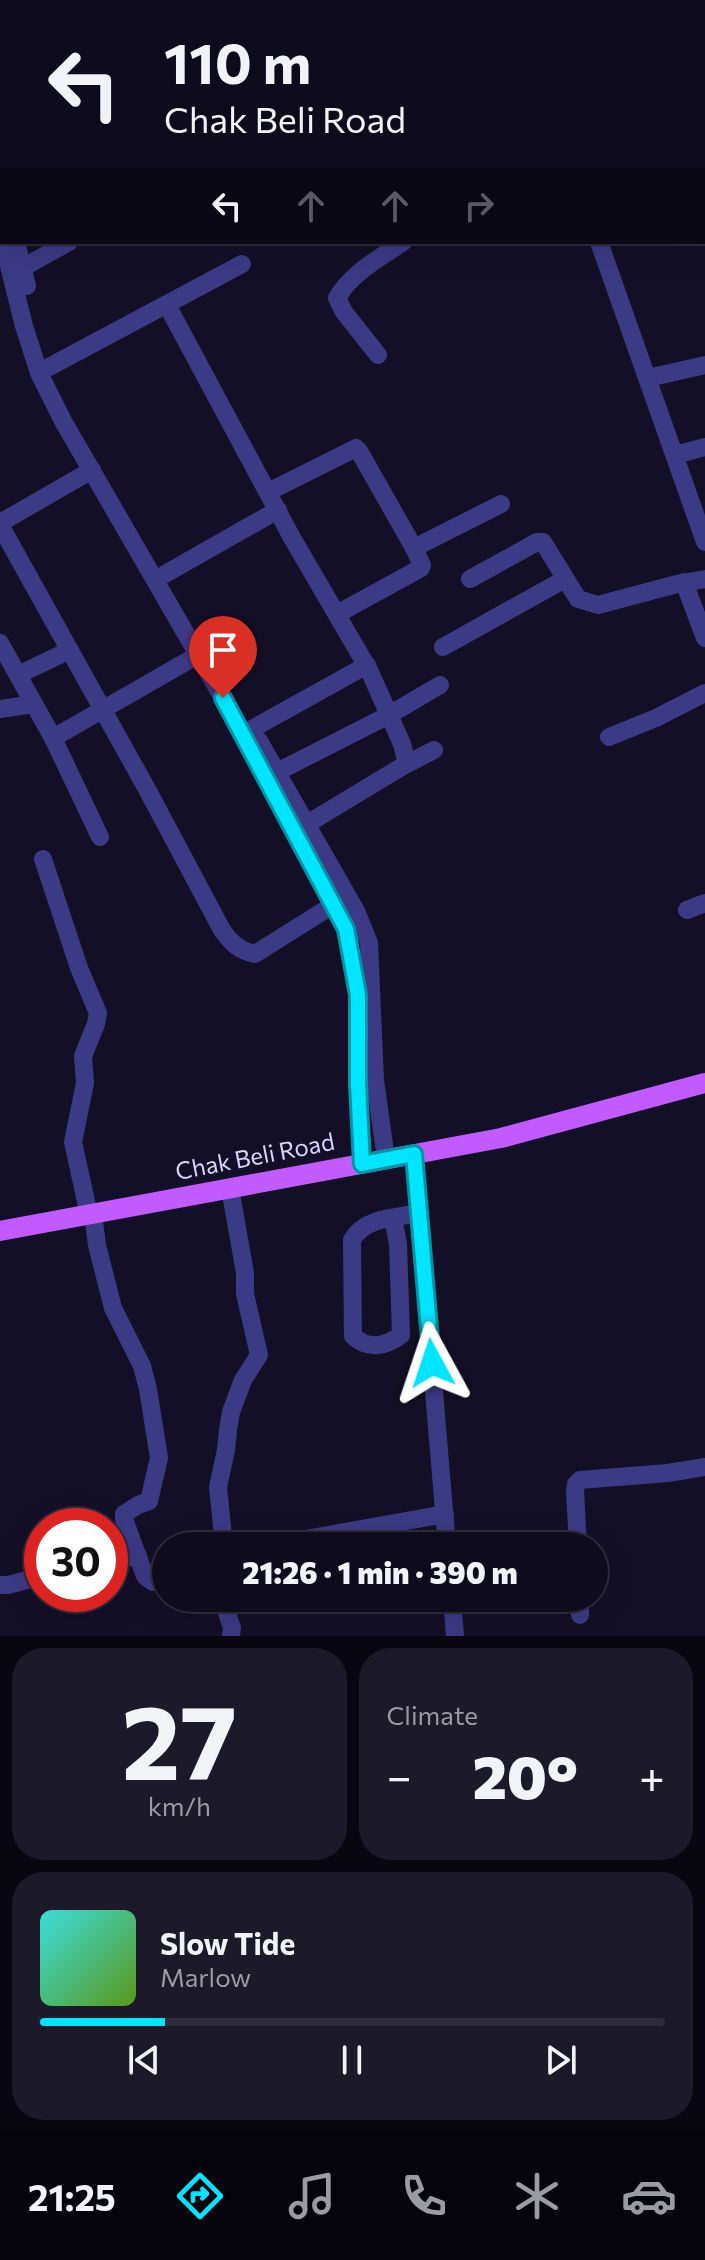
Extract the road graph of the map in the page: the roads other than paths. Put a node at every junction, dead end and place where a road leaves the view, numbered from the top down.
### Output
1 (4, 244) edge
2 (16, 244) edge
3 (65, 244) edge
4 (400, 244) edge
5 (600, 244) edge
6 (242, 264) dead end
7 (17, 271) junction
8 (19, 304) junction
9 (167, 305) junction
10 (0, 309) edge
11 (378, 355) dead end
12 (705, 365) edge
13 (49, 367) junction
14 (648, 378) junction
15 (705, 447) edge
16 (675, 455) junction
17 (92, 470) junction
18 (268, 492) junction
19 (501, 504) dead end
20 (278, 510) junction
21 (0, 524) edge
22 (705, 542) edge
23 (414, 548) junction
24 (165, 574) junction
25 (470, 579) dead end
26 (565, 579) junction
27 (705, 579) edge
28 (684, 582) junction
29 (180, 611) junction
30 (337, 614) junction
31 (705, 638) edge
32 (0, 643) edge
33 (443, 647) dead end
34 (70, 650) junction
35 (198, 655) junction
36 (367, 665) junction
37 (18, 675) junction
38 (440, 685) dead end
39 (705, 693) edge
40 (34, 704) junction
41 (0, 709) edge
42 (103, 709) junction
43 (389, 715) junction
44 (252, 729) junction
45 (609, 737) dead end
46 (53, 738) junction
47 (434, 750) dead end
48 (403, 766) junction
49 (277, 772) junction
50 (307, 824) junction
51 (100, 837) dead end
52 (43, 859) dead end
53 (333, 905) junction
54 (705, 1083) edge
55 (414, 1154) junction
56 (386, 1159) junction
57 (362, 1164) junction
58 (230, 1188) junction
59 (419, 1213) junction
60 (91, 1214) junction
61 (393, 1218) junction
62 (0, 1231) edge
63 (705, 1467) edge
64 (445, 1514) junction
65 (223, 1532) edge
66 (345, 1532) edge
67 (446, 1532) edge
68 (577, 1532) edge
69 (138, 1556) junction
70 (128, 1557) edge
71 (24, 1581) edge
72 (152, 1581) edge
73 (0, 1585) edge
74 (227, 1612) edge
75 (453, 1612) edge
76 (231, 1636) edge
77 (455, 1636) edge

1 - 7 street
2 - 7 street
3 - 7 street
4 - 11 street
5 - 14 street
6 - 9 street
7 - 8 street
7 - 13 street
8 - 10 street
8 - 17 street
9 - 13 street
9 - 18 street
12 - 14 street
13 - 24 street
14 - 16 street
15 - 16 street
16 - 22 street
17 - 21 street
17 - 29 street
18 - 20 street
18 - 23 street
19 - 23 street
20 - 24 street
20 - 30 street
21 - 34 street
23 - 30 street
24 - 29 street
25 - 26 street
26 - 28 street
26 - 33 street
27 - 28 street
28 - 31 street
29 - 35 street
29 - 44 street
30 - 36 street
32 - 37 street
34 - 37 street
34 - 42 street
35 - 42 street
35 - 53 street
36 - 43 street
36 - 44 street
37 - 40 street
38 - 43 street
39 - 45 street
40 - 41 street
40 - 46 street
42 - 46 street
42 - 53 street
43 - 48 street
43 - 49 street
44 - 49 street
46 - 51 street
47 - 48 street
48 - 50 street
49 - 50 street
50 - 56 street
52 - 60 street
53 - 57 street
54 - 55 main road, Chak Beli Road
55 - 56 main road, Chak Beli Road
55 - 59 street
56 - 57 main road, Chak Beli Road
57 - 58 main road, Chak Beli Road
58 - 60 main road, Chak Beli Road
58 - 65 street
59 - 61 street
59 - 64 street
60 - 62 main road, Chak Beli Road
60 - 69 street
61 - 61 street
63 - 68 street
64 - 66 street
64 - 67 street
69 - 70 street
69 - 72 street
71 - 73 street
74 - 76 street
75 - 77 street

